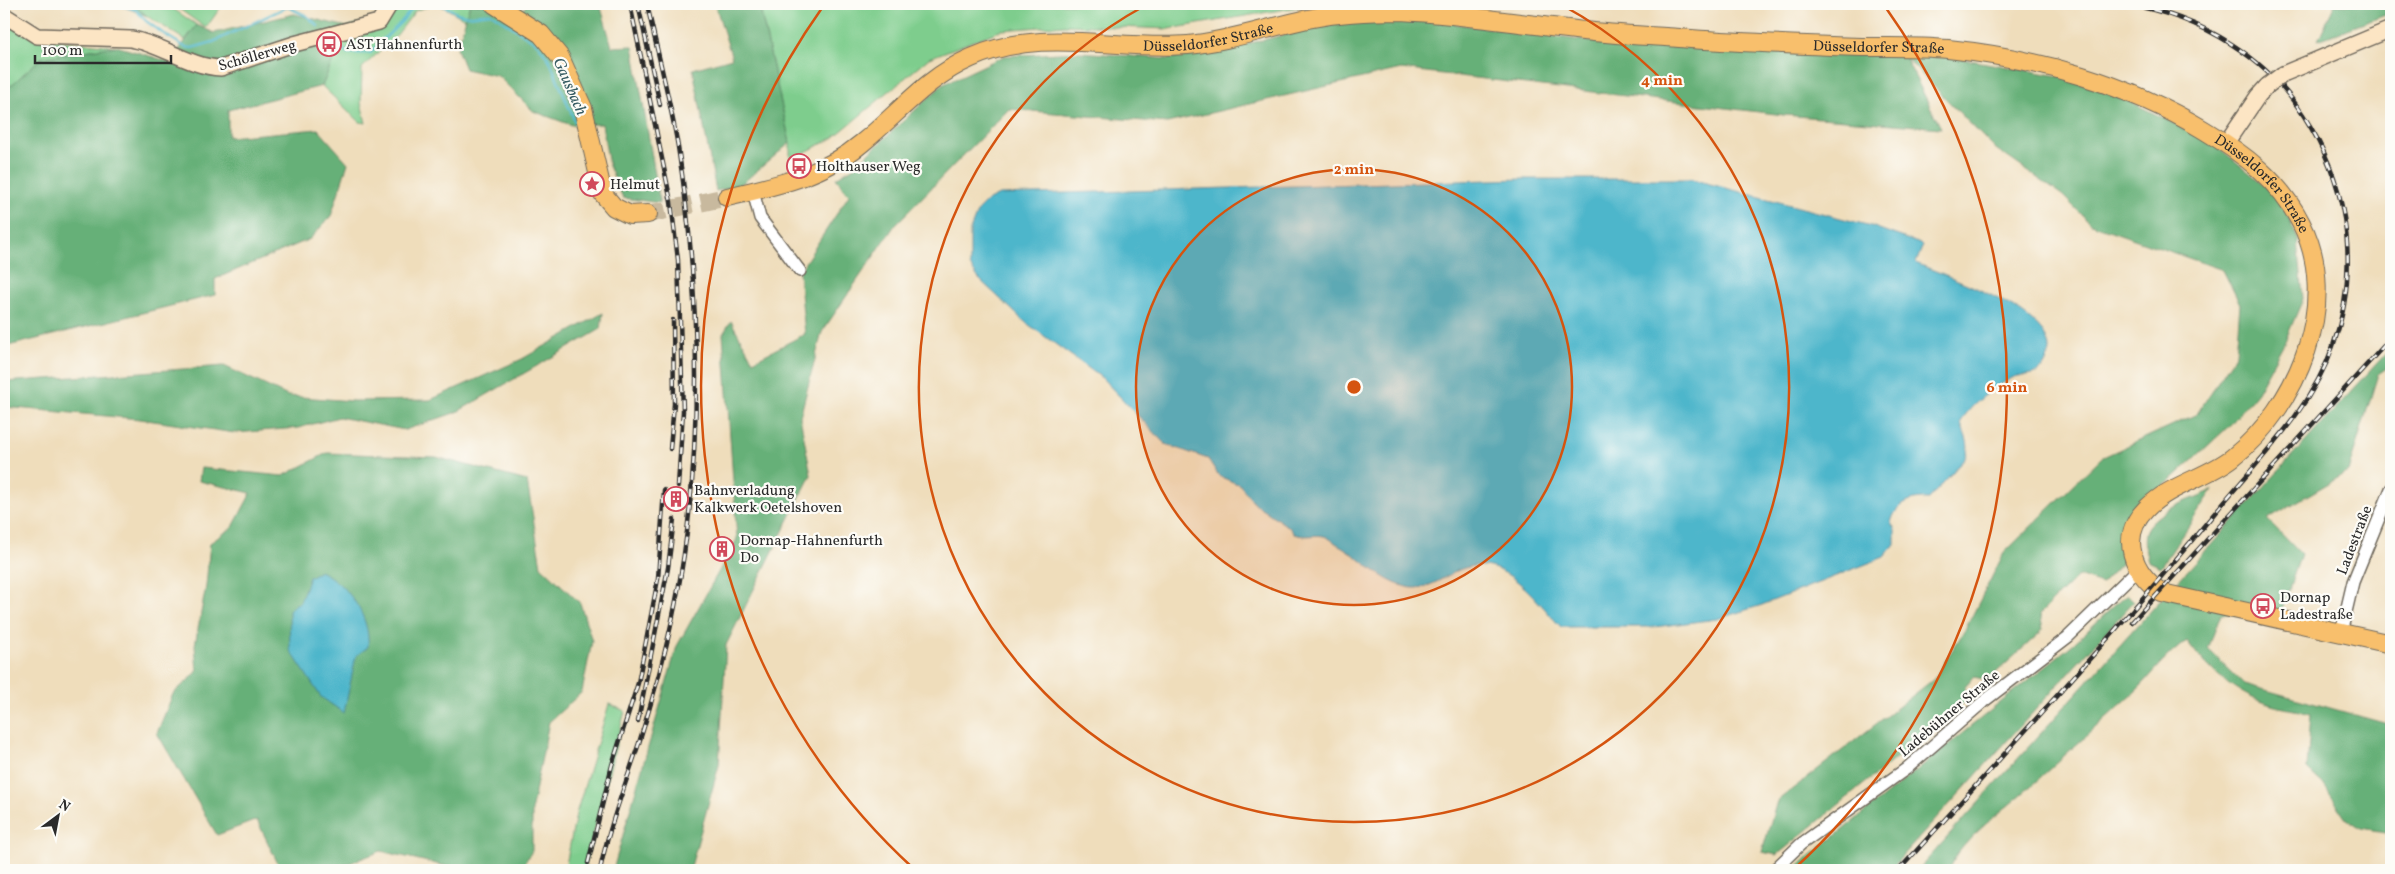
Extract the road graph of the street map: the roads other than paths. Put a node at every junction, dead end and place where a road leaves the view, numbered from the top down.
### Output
1 (390, 4) edge
2 (494, 4) edge
3 (4, 16) edge
4 (2391, 28) edge
5 (2226, 143) junction
6 (753, 191) junction
7 (727, 197) tunnel mouth
8 (648, 214) tunnel mouth
9 (800, 271) dead end
10 (2391, 489) edge
11 (2137, 570) junction
12 (2341, 633) junction
13 (2391, 644) edge
14 (1774, 870) edge

1 - 3 street, Schöllerweg
2 - 8 main road
4 - 5 street, bridge
5 - 6 main road, Düsseldorfer Straße
5 - 11 main road, Düsseldorfer Straße
6 - 7 main road, Düsseldorfer Straße
6 - 9 street
10 - 12 street, Ladestraße
11 - 12 main road
11 - 14 street, Ladebühner Straße
12 - 13 main road

